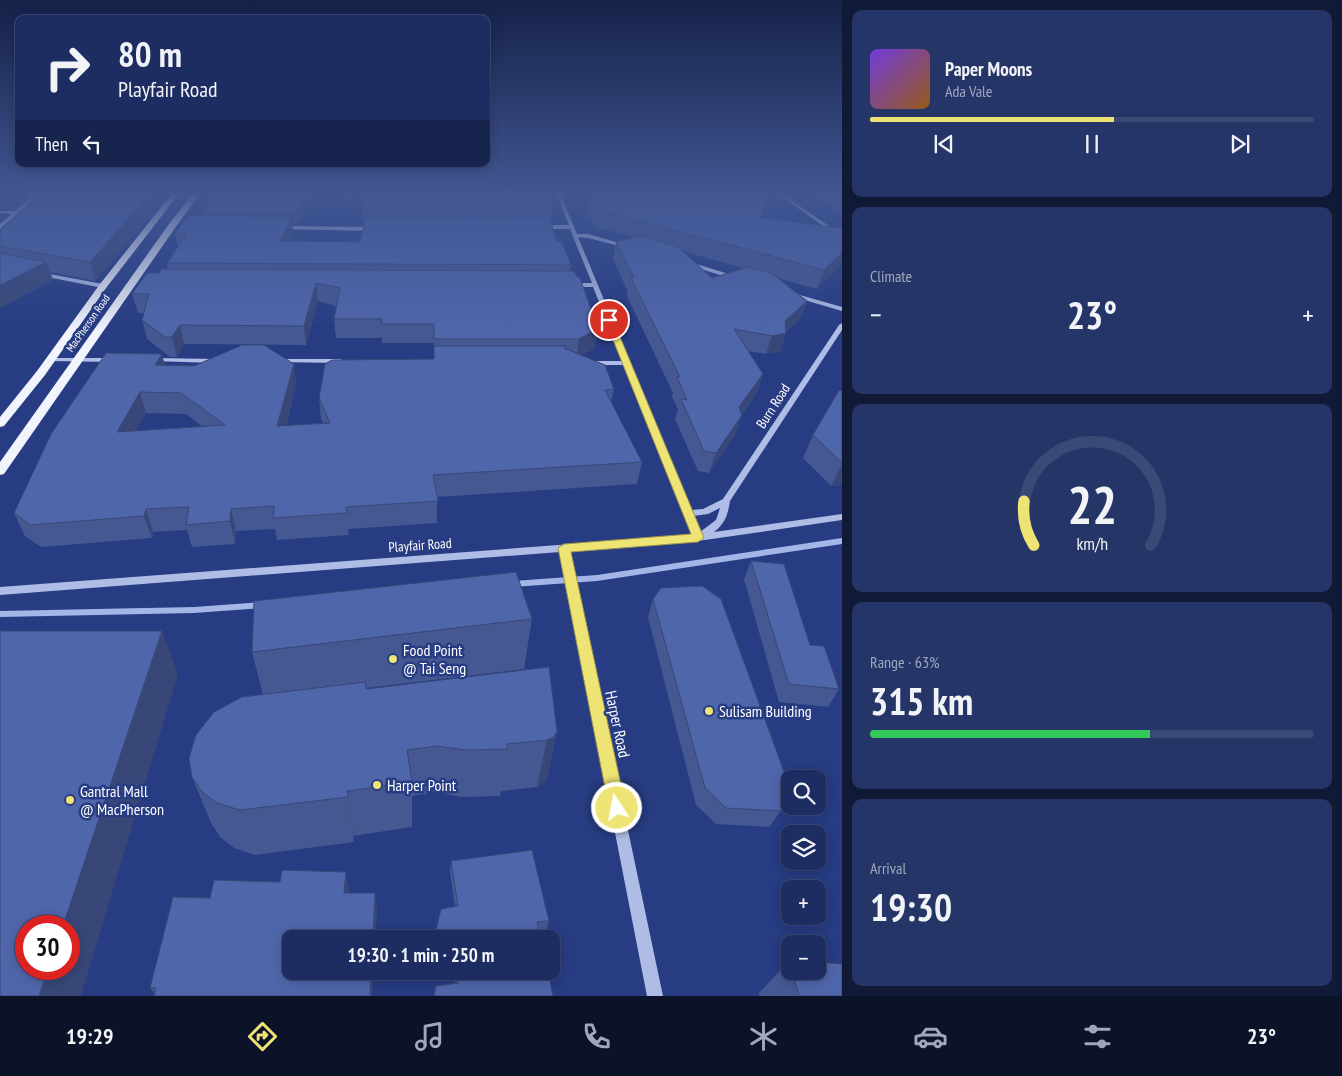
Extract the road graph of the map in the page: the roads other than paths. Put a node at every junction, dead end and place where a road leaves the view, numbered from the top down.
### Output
1 (141, 237) edge
2 (165, 237) edge
3 (575, 237) edge
4 (593, 237) edge
5 (637, 249) edge
6 (683, 262) edge
7 (33, 274) edge
8 (737, 278) edge
9 (563, 285) edge
10 (594, 285) junction
11 (101, 288) junction
12 (782, 292) edge
13 (842, 309) edge
14 (842, 326) edge
15 (50, 360) junction
16 (78, 360) junction
17 (124, 360) edge
18 (144, 360) edge
19 (226, 361) edge
20 (270, 361) edge
21 (346, 361) edge
22 (584, 363) edge
23 (626, 363) junction
24 (0, 424) edge
25 (0, 471) edge
26 (726, 501) junction
27 (688, 513) junction
28 (842, 517) edge
29 (698, 538) junction
30 (564, 548) junction
31 (0, 591) edge
32 (655, 996) edge

1 - 11 main road, MacPherson Road
2 - 16 main road, MacPherson Road
3 - 10 street
4 - 5 street
6 - 8 street
7 - 11 street
9 - 10 street
10 - 23 street
11 - 15 main road, MacPherson Road
12 - 13 street
14 - 26 street, Burn Road
15 - 16 street
15 - 24 main road, MacPherson Road
16 - 17 street
16 - 25 main road, MacPherson Road
18 - 19 street
20 - 21 street
22 - 23 street
23 - 27 street
26 - 27 street
26 - 29 street, Burn Road
27 - 29 street
28 - 29 street, Playfair Road
29 - 30 street, Playfair Road
30 - 31 street, Playfair Road
30 - 32 street, Harper Road

